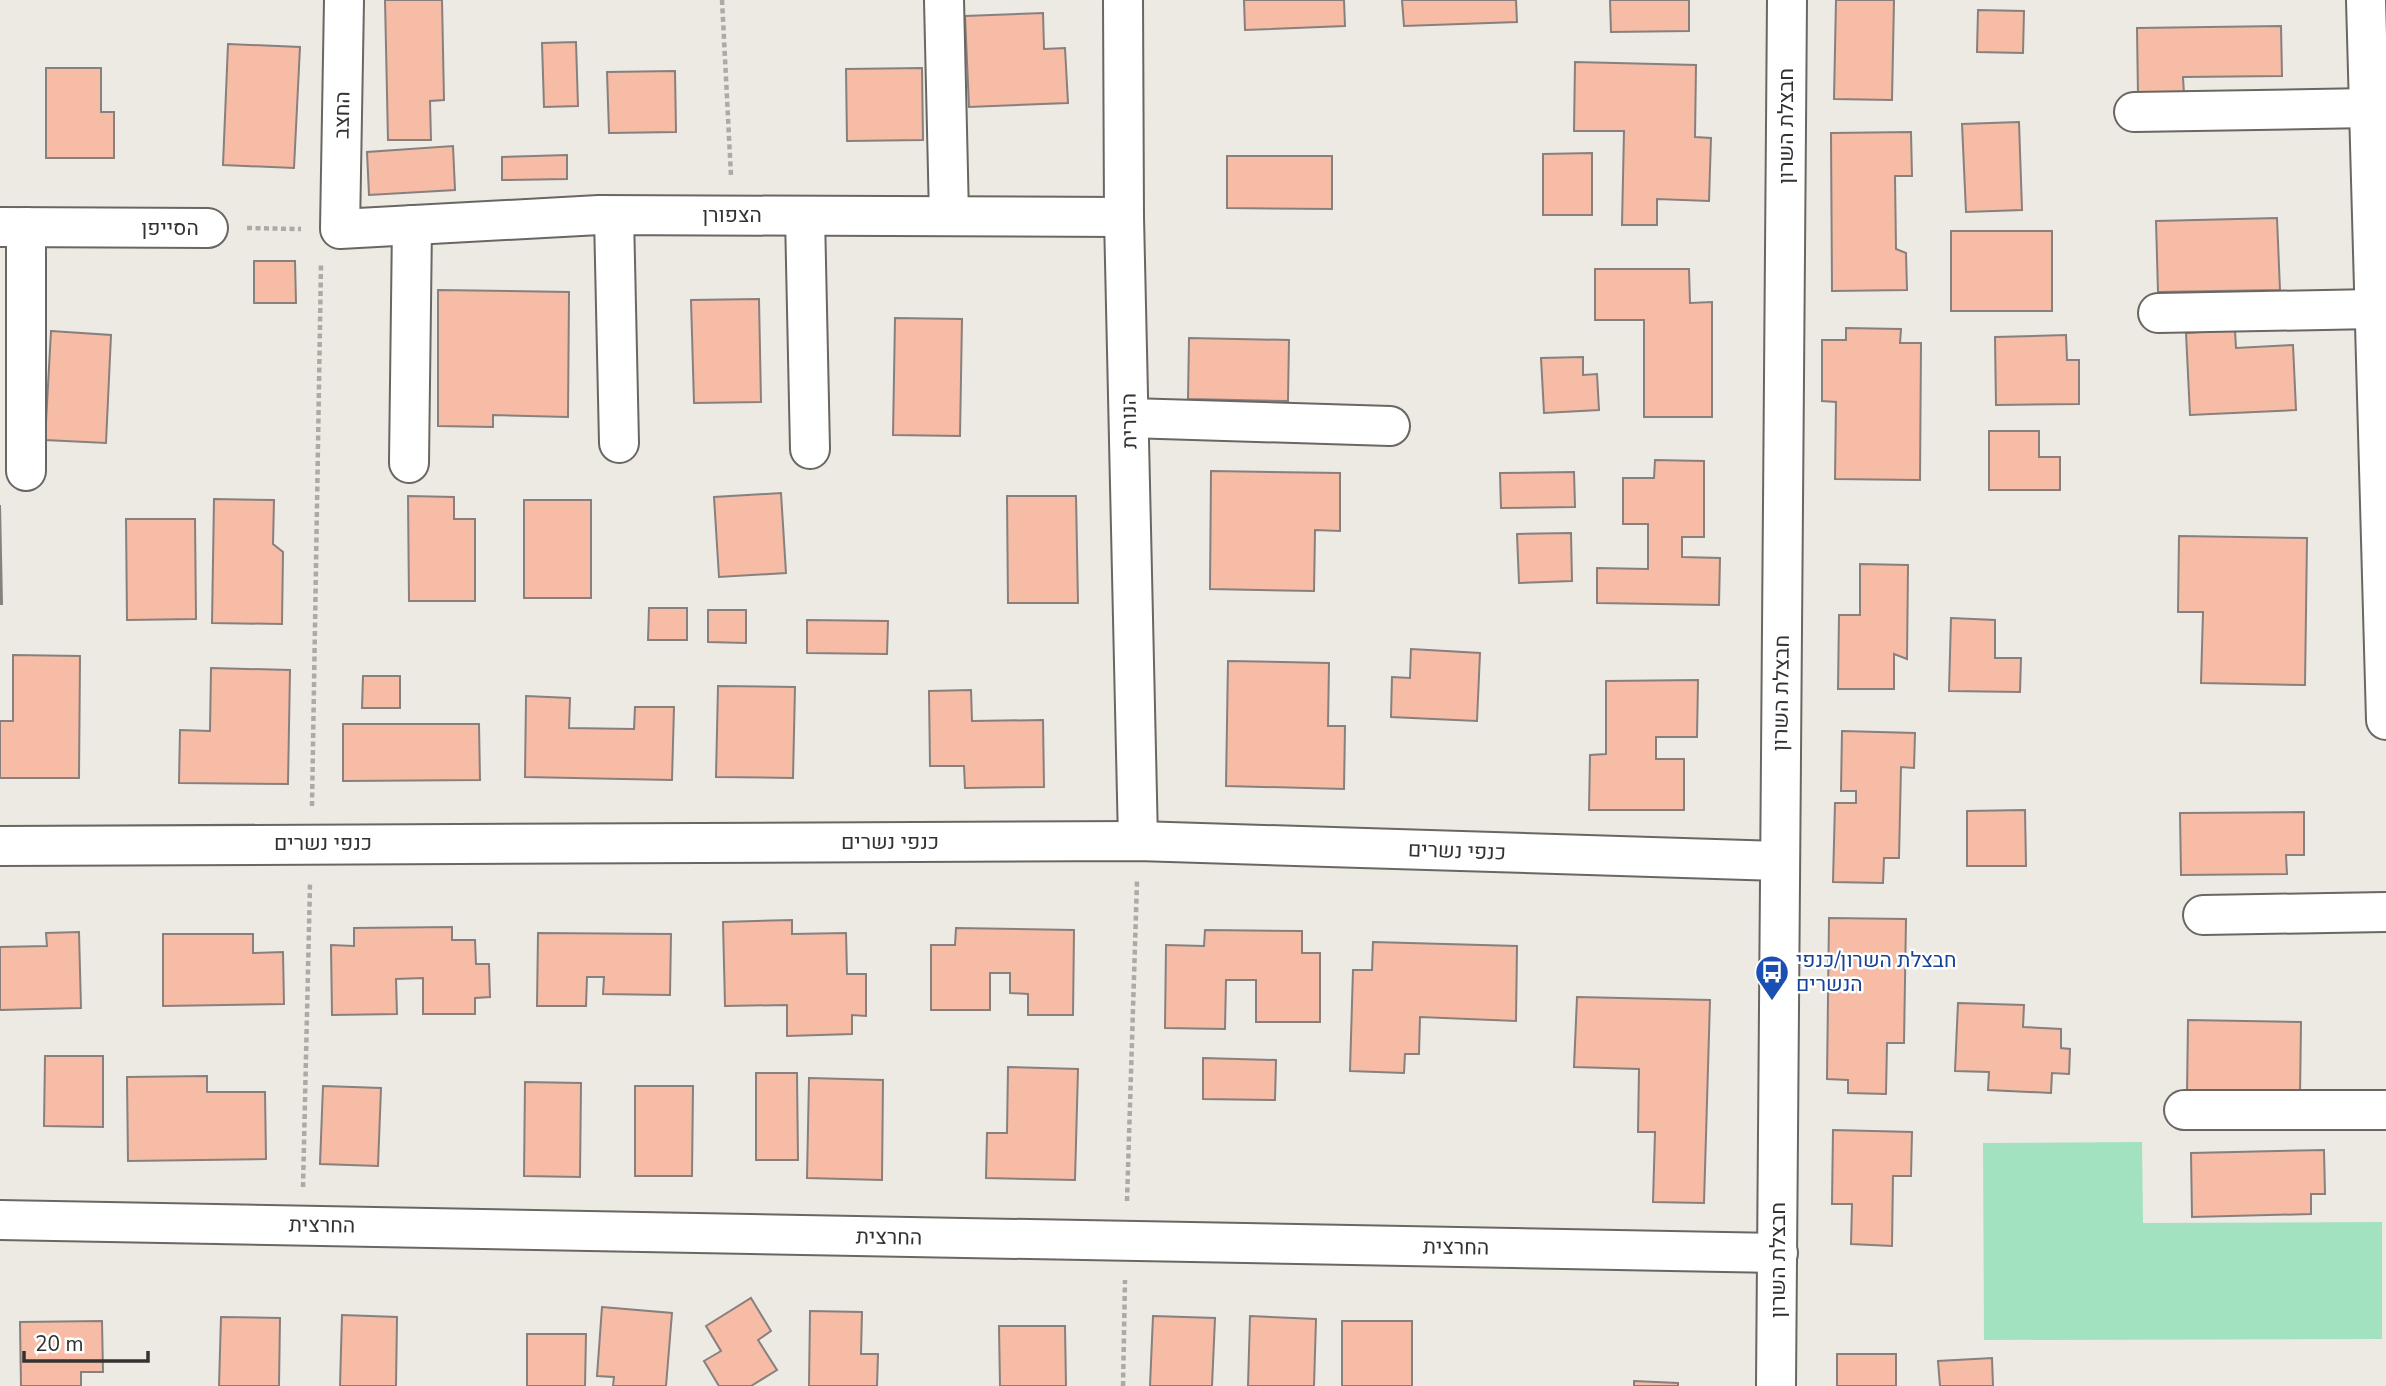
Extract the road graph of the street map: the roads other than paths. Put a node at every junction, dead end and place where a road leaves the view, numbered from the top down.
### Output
1 (344, 0) edge
2 (944, 0) edge
3 (1123, 0) edge
4 (1787, 0) edge
5 (2366, 0) edge
6 (2369, 108) junction
7 (2134, 112) dead end
8 (614, 216) junction
9 (805, 216) junction
10 (949, 216) junction
11 (1124, 217) junction
12 (412, 225) junction
13 (13, 227) edge
14 (208, 228) road end
15 (331, 229) joint
16 (2374, 309) junction
17 (2158, 313) dead end
18 (1129, 418) junction
19 (1390, 426) dead end
20 (619, 443) dead end
21 (810, 449) dead end
22 (408, 463) dead end
23 (26, 471) dead end
24 (2386, 720) edge
25 (1138, 841) junction
26 (0, 846) edge
27 (1779, 861) junction
28 (2386, 912) edge
29 (2203, 915) dead end
30 (2184, 1110) dead end
31 (2386, 1110) edge
32 (0, 1220) edge
33 (1778, 1253) junction
34 (1776, 1386) edge

1 - 15 street, החצב
2 - 10 street
3 - 11 street, הנורית
4 - 27 street, חבצלת השרון
5 - 6 street
6 - 7 street
6 - 16 street
8 - 9 street, הצפורן
8 - 12 street, הצפורן
8 - 20 street
9 - 10 street, הצפורן
9 - 21 street
10 - 11 street, הצפורן
11 - 18 street, הנורית
12 - 15 street, הצפורן
12 - 22 street
13 - 14 street, הסייפן
13 - 23 street
16 - 17 street
16 - 24 street
18 - 19 street
18 - 25 street, הנורית
25 - 26 street, כנפי נשרים
25 - 27 street, כנפי נשרים
27 - 33 street, חבצלת השרון
28 - 29 street
30 - 31 street
32 - 33 street, החרצית
33 - 34 street, חבצלת השרון

